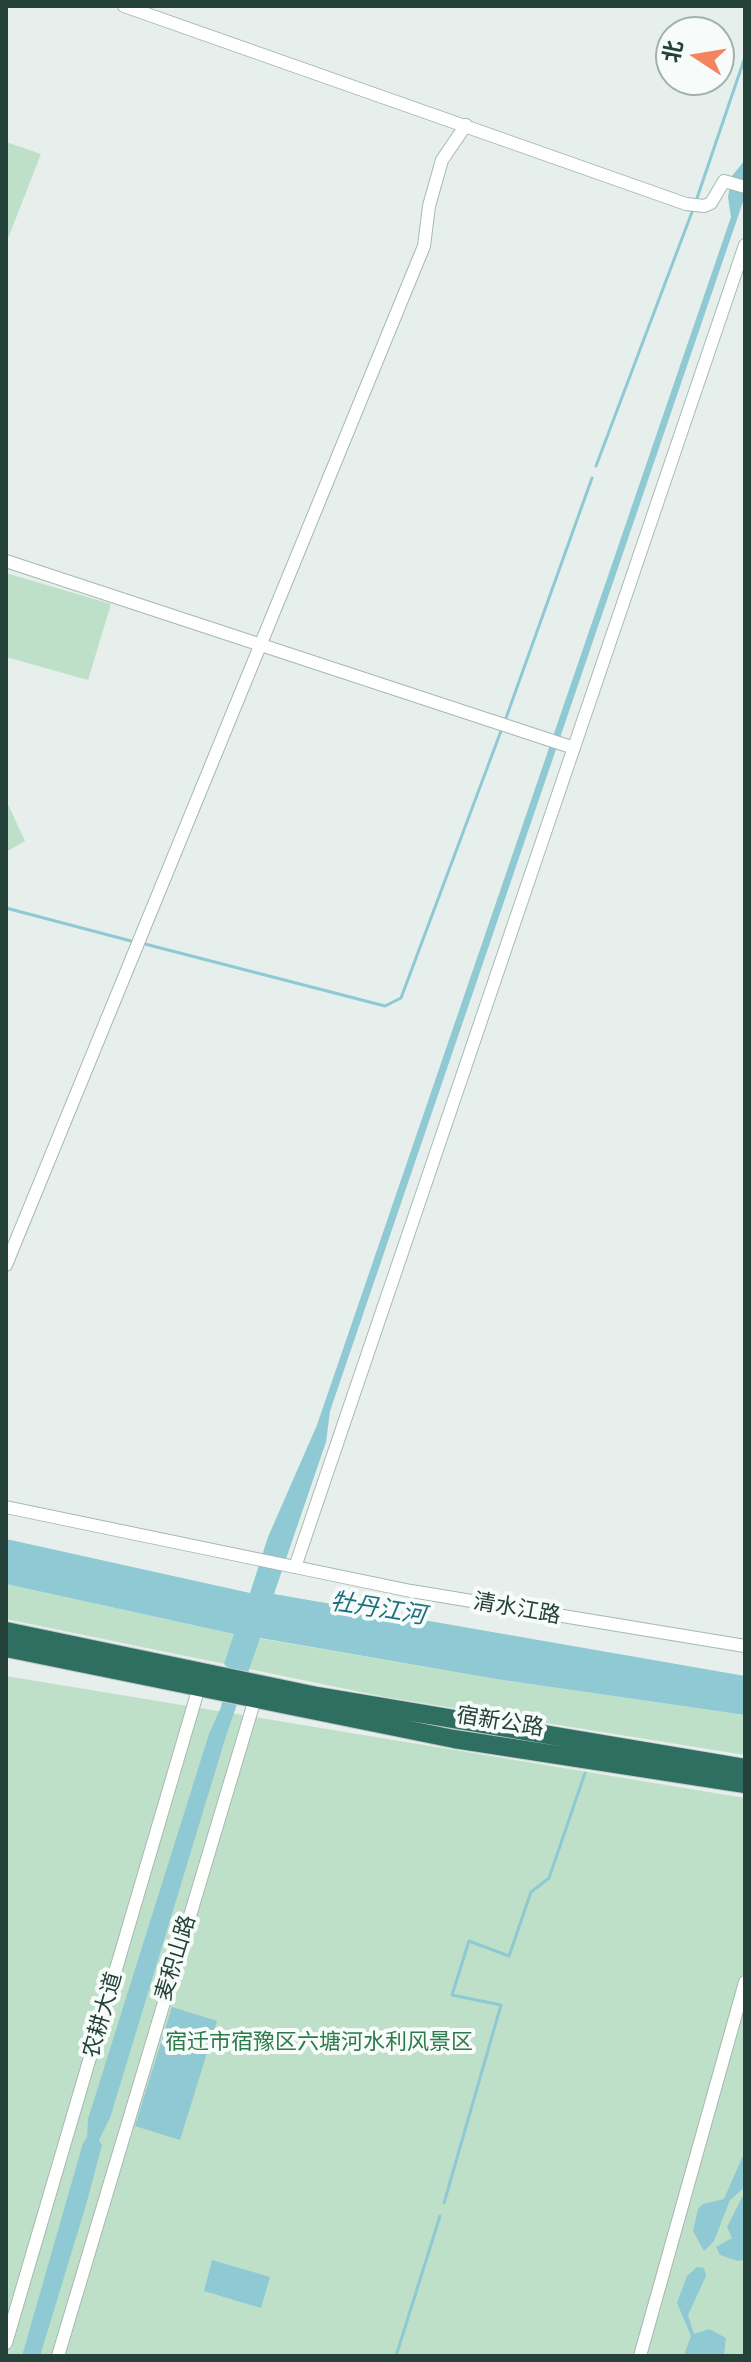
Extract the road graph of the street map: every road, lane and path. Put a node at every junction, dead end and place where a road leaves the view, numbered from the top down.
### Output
1 (124, 6) edge
2 (466, 125) junction
3 (745, 187) edge
4 (745, 245) edge
5 (6, 561) edge
6 (262, 646) junction
7 (570, 746) junction
8 (6, 1265) edge
9 (6, 1507) edge
10 (292, 1566) junction
11 (6, 1631) edge
12 (745, 1646) edge
13 (6, 1648) edge
14 (208, 1684) junction
15 (252, 1693) junction
16 (745, 1768) edge
17 (745, 1784) edge
18 (745, 1982) edge
19 (6, 2343) edge
20 (58, 2356) edge
21 (640, 2356) edge

1 - 2 street
2 - 3 street
2 - 6 street
4 - 7 street
5 - 6 street
6 - 7 street
6 - 8 street
7 - 10 street
9 - 10 street, 清水江路
10 - 12 street, 清水江路
11 - 14 highway
13 - 14 highway
14 - 15 highway
14 - 19 street, 农耕大道
15 - 16 highway, 宿新公路
15 - 17 highway, 宿新公路
15 - 20 street, 麦积山路
18 - 21 street

